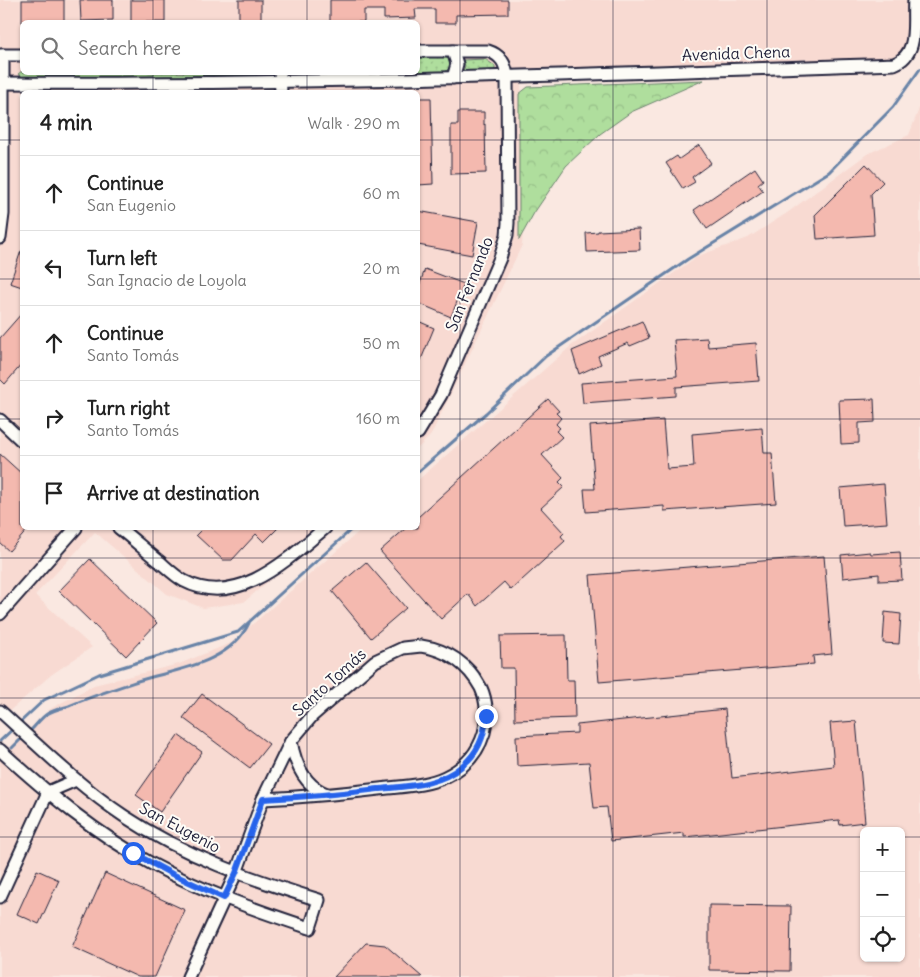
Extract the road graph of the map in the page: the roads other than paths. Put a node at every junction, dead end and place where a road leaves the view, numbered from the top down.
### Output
1 (914, 0) edge
2 (420, 51) edge
3 (453, 51) junction
4 (1, 55) edge
5 (20, 55) edge
6 (507, 77) junction
7 (453, 78) junction
8 (280, 82) edge
9 (1, 83) edge
10 (0, 238) edge
11 (0, 420) edge
12 (420, 430) edge
13 (20, 438) edge
14 (74, 530) edge
15 (121, 530) edge
16 (323, 530) edge
17 (0, 614) edge
18 (0, 711) edge
19 (291, 741) junction
20 (0, 750) edge
21 (76, 780) junction
22 (48, 792) junction
23 (330, 796) junction
24 (263, 799) junction
25 (236, 873) junction
26 (0, 897) edge
27 (224, 898) junction
28 (188, 977) edge

1 - 6 street, Avenida Chena
2 - 3 street
3 - 6 street
3 - 7 street
4 - 5 street
4 - 9 street
6 - 7 street, Avenida Chena
6 - 12 street, San Fernando
7 - 8 street, Avenida Chena
8 - 9 street, Avenida Chena
9 - 10 street
11 - 13 street
14 - 17 street
15 - 16 street
18 - 21 street, San Eugenio
19 - 23 street, Santo Tomás
19 - 23 street, Santo Tomás
19 - 24 street, Santo Tomás
20 - 22 street, San Eugenio
21 - 22 street
21 - 25 street, San Eugenio
22 - 26 street
22 - 27 street, San Eugenio
23 - 24 street, Santo Tomás
24 - 25 street, Santo Tomás
25 - 27 street, Santo Tomás
25 - 27 street, San Eugenio
27 - 28 street, Santo Tomás

